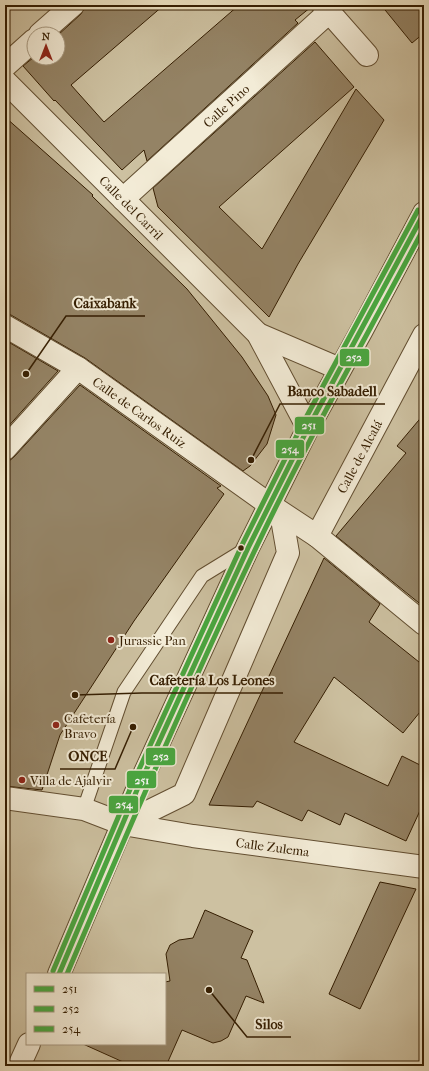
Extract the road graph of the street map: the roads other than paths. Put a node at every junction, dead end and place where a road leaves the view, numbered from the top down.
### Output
1 (73, 5) edge
2 (326, 9) edge
3 (49, 26) edge
4 (26, 47) edge
5 (367, 55) dead end
6 (5, 66) edge
7 (5, 81) edge
8 (123, 199) junction
9 (424, 213) edge
10 (5, 326) edge
11 (258, 334) junction
12 (424, 335) edge
13 (418, 360) edge
14 (78, 368) junction
15 (340, 369) junction
16 (308, 428) junction
17 (5, 449) edge
18 (275, 509) junction
19 (317, 536) junction
20 (248, 548) junction
21 (424, 624) edge
22 (5, 798) edge
23 (84, 809) junction
24 (123, 824) junction
25 (424, 867) edge
26 (59, 973) edge
27 (29, 1045) edge
28 (19, 1066) edge

1 - 3 street
2 - 5 street
2 - 8 street, Calle Pino
4 - 6 street
7 - 8 street, Calle del Carril
8 - 11 street, Calle del Carril
9 - 15 street
10 - 14 street, Calle de Carlos Ruiz
11 - 15 street, Calle del Carril
11 - 16 street, Calle del Carril
12 - 13 street, Calle de Alcalá
13 - 19 street, Calle de Alcalá
14 - 17 street
14 - 18 street, Calle de Carlos Ruiz
15 - 16 street
16 - 18 street
18 - 19 street
18 - 20 street
18 - 24 street
19 - 21 street
20 - 23 lane
20 - 24 street
22 - 23 street, Calle Zulema
23 - 24 street, Calle Zulema
24 - 25 street, Calle Zulema
24 - 26 street
27 - 28 street

